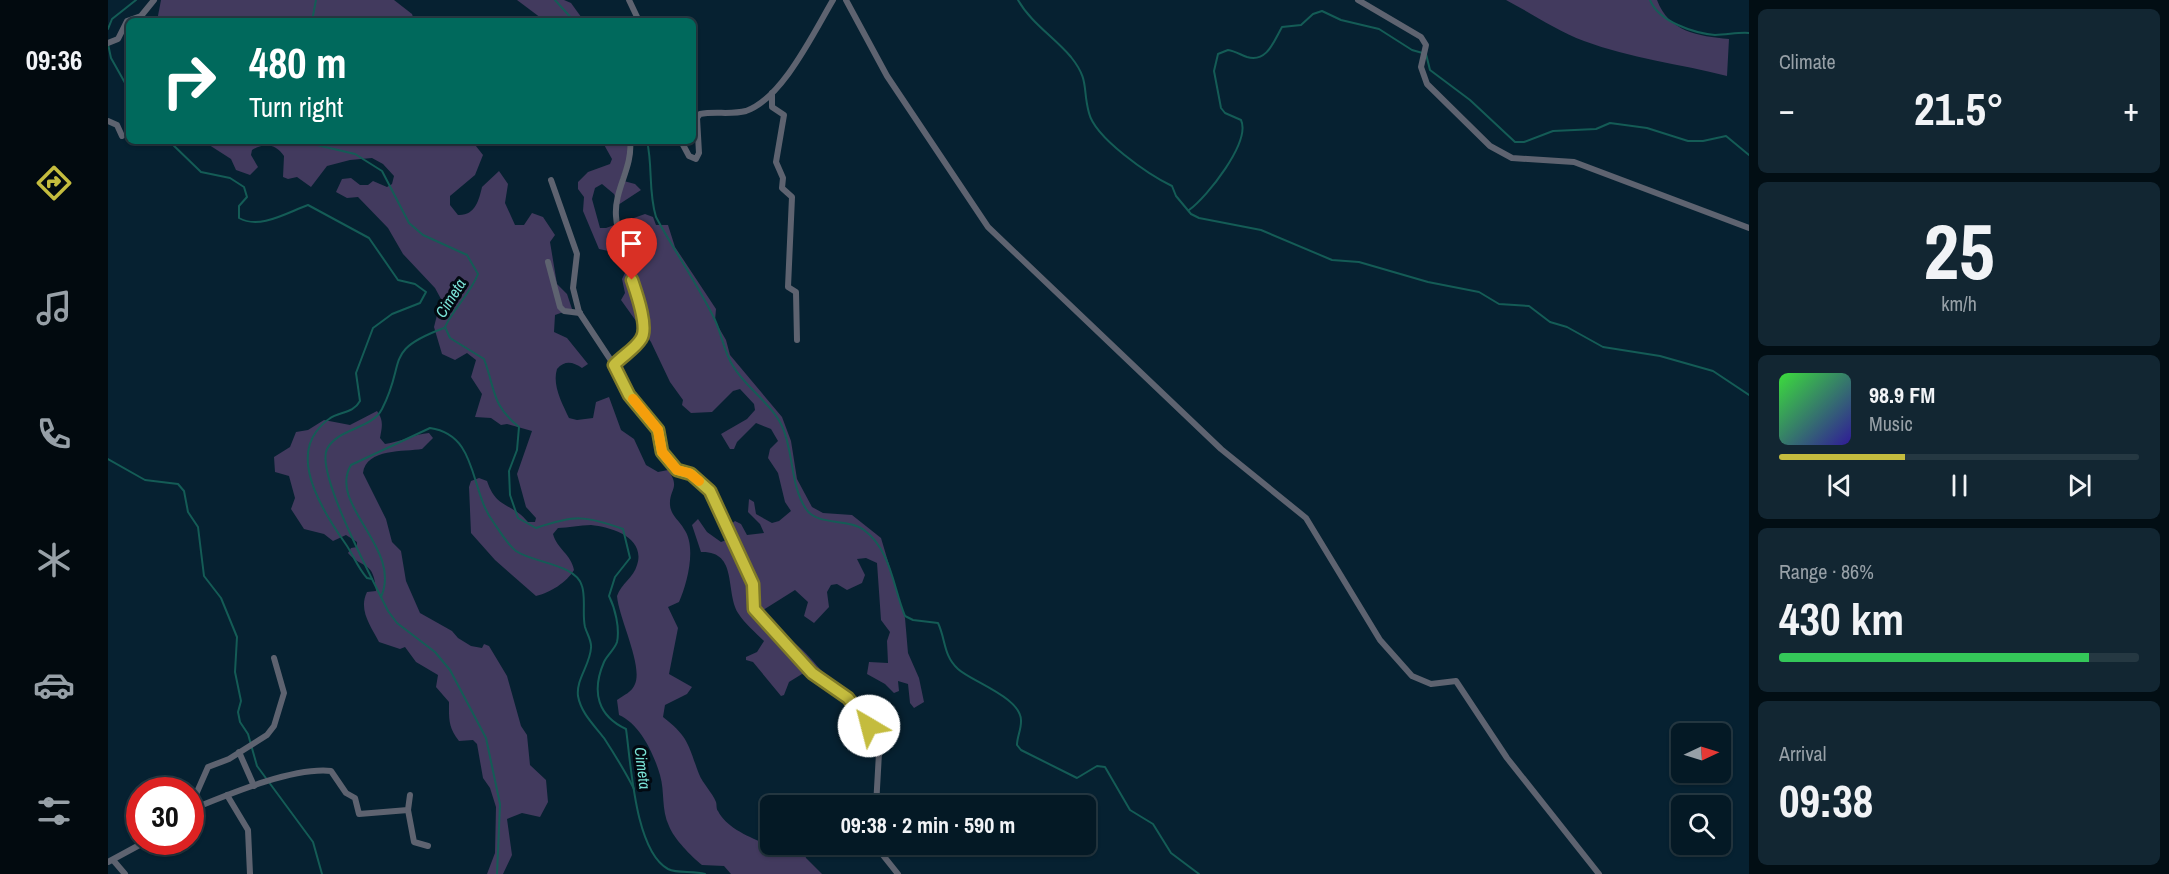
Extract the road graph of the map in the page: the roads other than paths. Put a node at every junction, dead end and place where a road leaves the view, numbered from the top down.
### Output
1 (153, 0) edge
2 (628, 0) edge
3 (833, 0) edge
4 (846, 0) edge
5 (1358, 0) edge
6 (134, 18) edge
7 (637, 18) edge
8 (126, 23) edge
9 (108, 43) edge
10 (772, 93) junction
11 (108, 121) edge
12 (122, 136) dead end
13 (630, 144) edge
14 (683, 144) edge
15 (551, 180) dead end
16 (1749, 228) edge
17 (548, 262) dead end
18 (580, 313) junction
19 (797, 340) dead end
20 (614, 365) junction
21 (274, 658) dead end
22 (239, 752) junction
23 (204, 777) edge
24 (254, 786) junction
25 (227, 795) junction
26 (410, 795) dead end
27 (877, 795) edge
28 (204, 804) edge
29 (408, 810) junction
30 (428, 846) dead end
31 (126, 852) edge
32 (882, 855) edge
33 (110, 861) edge
34 (125, 874) edge
35 (250, 874) edge
36 (897, 874) edge
37 (1599, 874) edge

1 - 6 street
2 - 7 street
3 - 10 street
4 - 37 street
5 - 16 street
8 - 9 street
10 - 14 street
10 - 19 street
11 - 12 street
13 - 20 street
15 - 18 street
17 - 18 street
18 - 20 street
20 - 27 street
21 - 22 street
22 - 23 street
22 - 24 street
24 - 25 street
24 - 29 street
25 - 28 street
25 - 35 street
26 - 29 street
29 - 30 street
31 - 33 street
32 - 36 street
33 - 34 street

